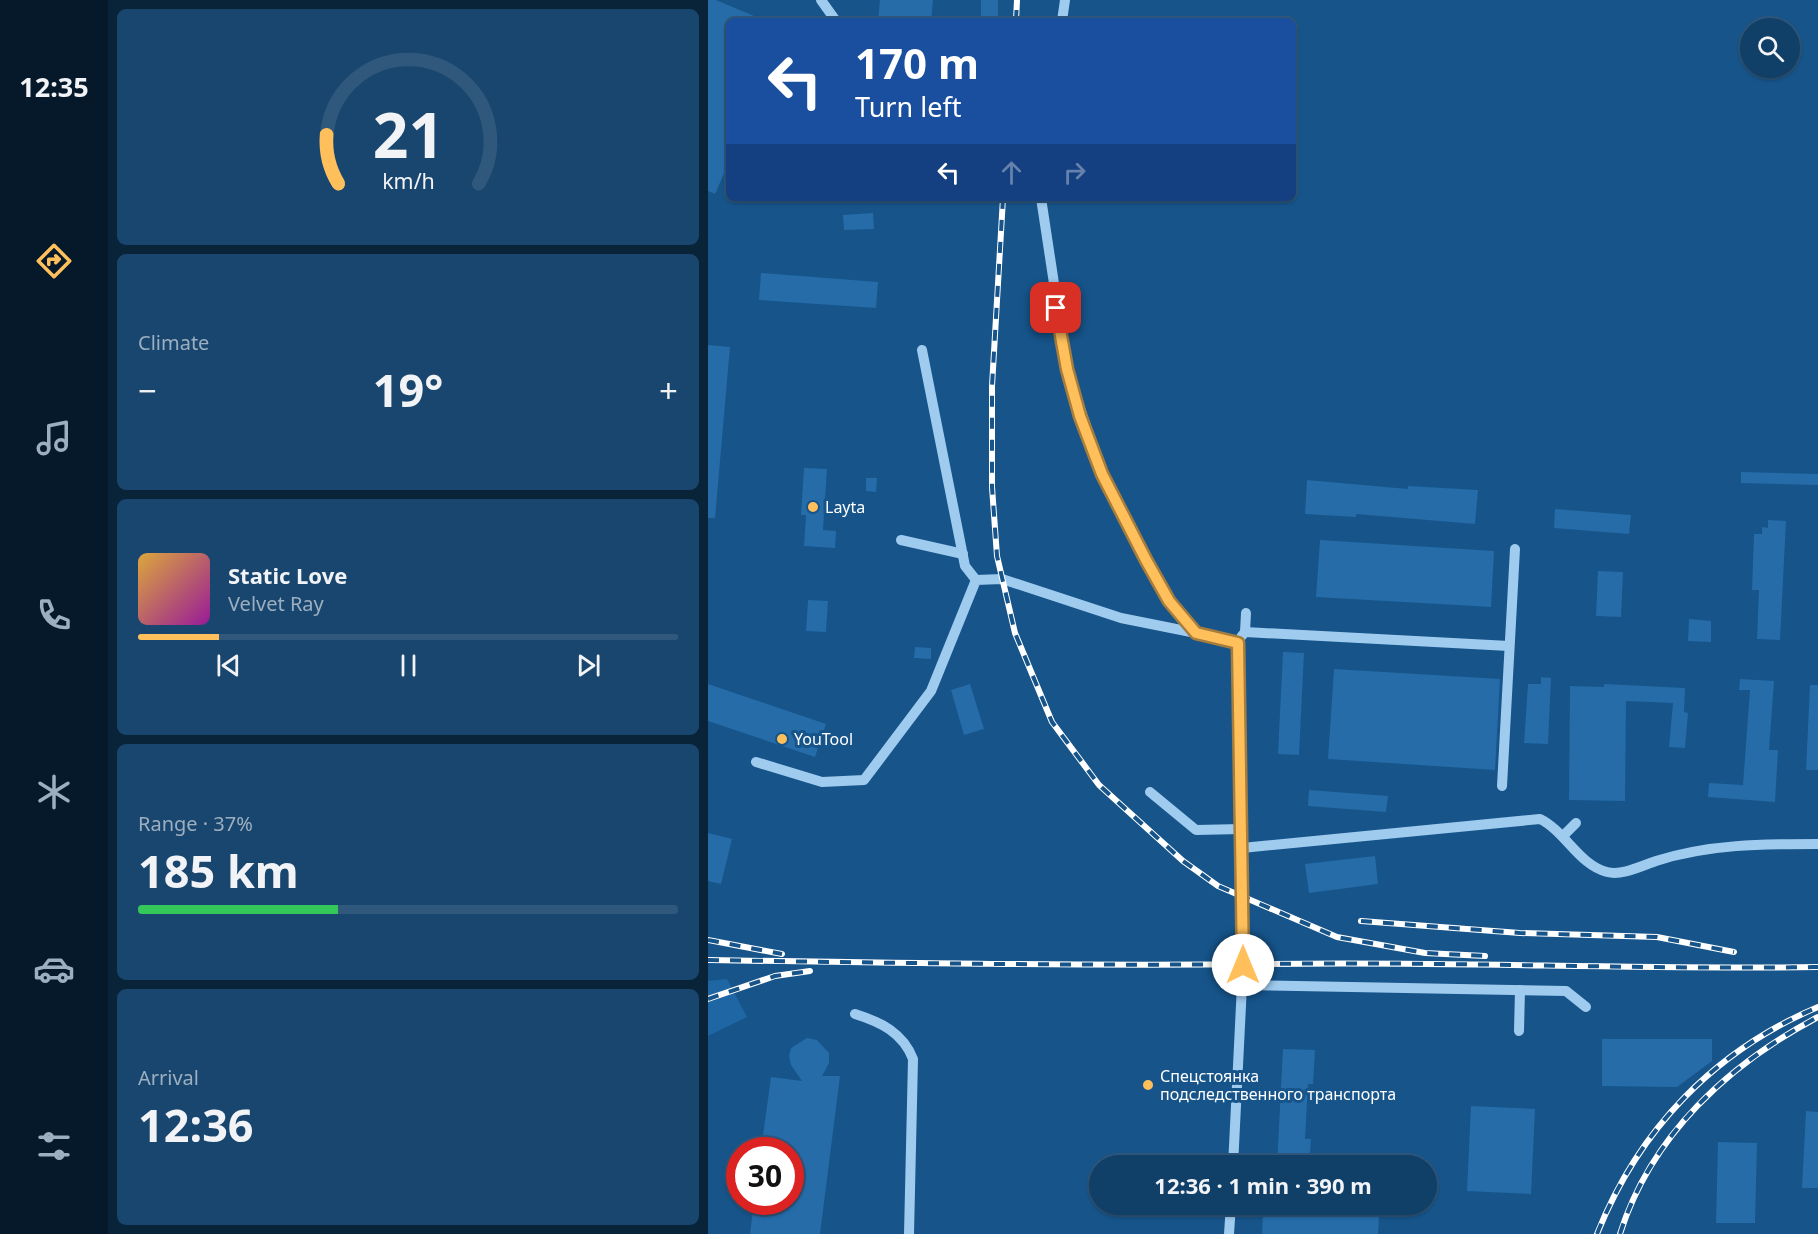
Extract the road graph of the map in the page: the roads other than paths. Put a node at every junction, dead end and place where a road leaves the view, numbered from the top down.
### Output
1 (821, 0) edge
2 (1065, 0) edge
3 (834, 18) edge
4 (1062, 18) edge
5 (1041, 201) edge
6 (922, 350) dead end
7 (901, 540) dead end
8 (1515, 549) dead end
9 (963, 554) junction
10 (976, 579) junction
11 (1246, 613) dead end
12 (1245, 632) junction
13 (1196, 633) junction
14 (1238, 643) junction
15 (1509, 646) junction
16 (756, 762) dead end
17 (1502, 786) dead end
18 (1149, 792) dead end
19 (1576, 823) dead end
20 (1242, 829) junction
21 (1563, 836) junction
22 (1818, 844) edge
23 (1242, 848) junction
24 (1243, 985) junction
25 (1520, 990) junction
26 (1586, 1007) dead end
27 (855, 1014) dead end
28 (1519, 1031) dead end
29 (1234, 1155) edge
30 (1230, 1215) edge
31 (909, 1234) edge
32 (1229, 1234) edge

1 - 3 street
2 - 4 street
5 - 13 street
6 - 9 street
7 - 9 street
8 - 15 street
9 - 10 street
10 - 13 street
10 - 16 street
11 - 12 street
12 - 14 street
12 - 15 street
13 - 14 street
14 - 20 street
15 - 17 street
18 - 20 street
19 - 21 street
20 - 23 street
21 - 22 street
21 - 23 street
23 - 24 street
24 - 25 street
24 - 29 street
25 - 26 street
25 - 28 street
27 - 31 street
30 - 32 street

